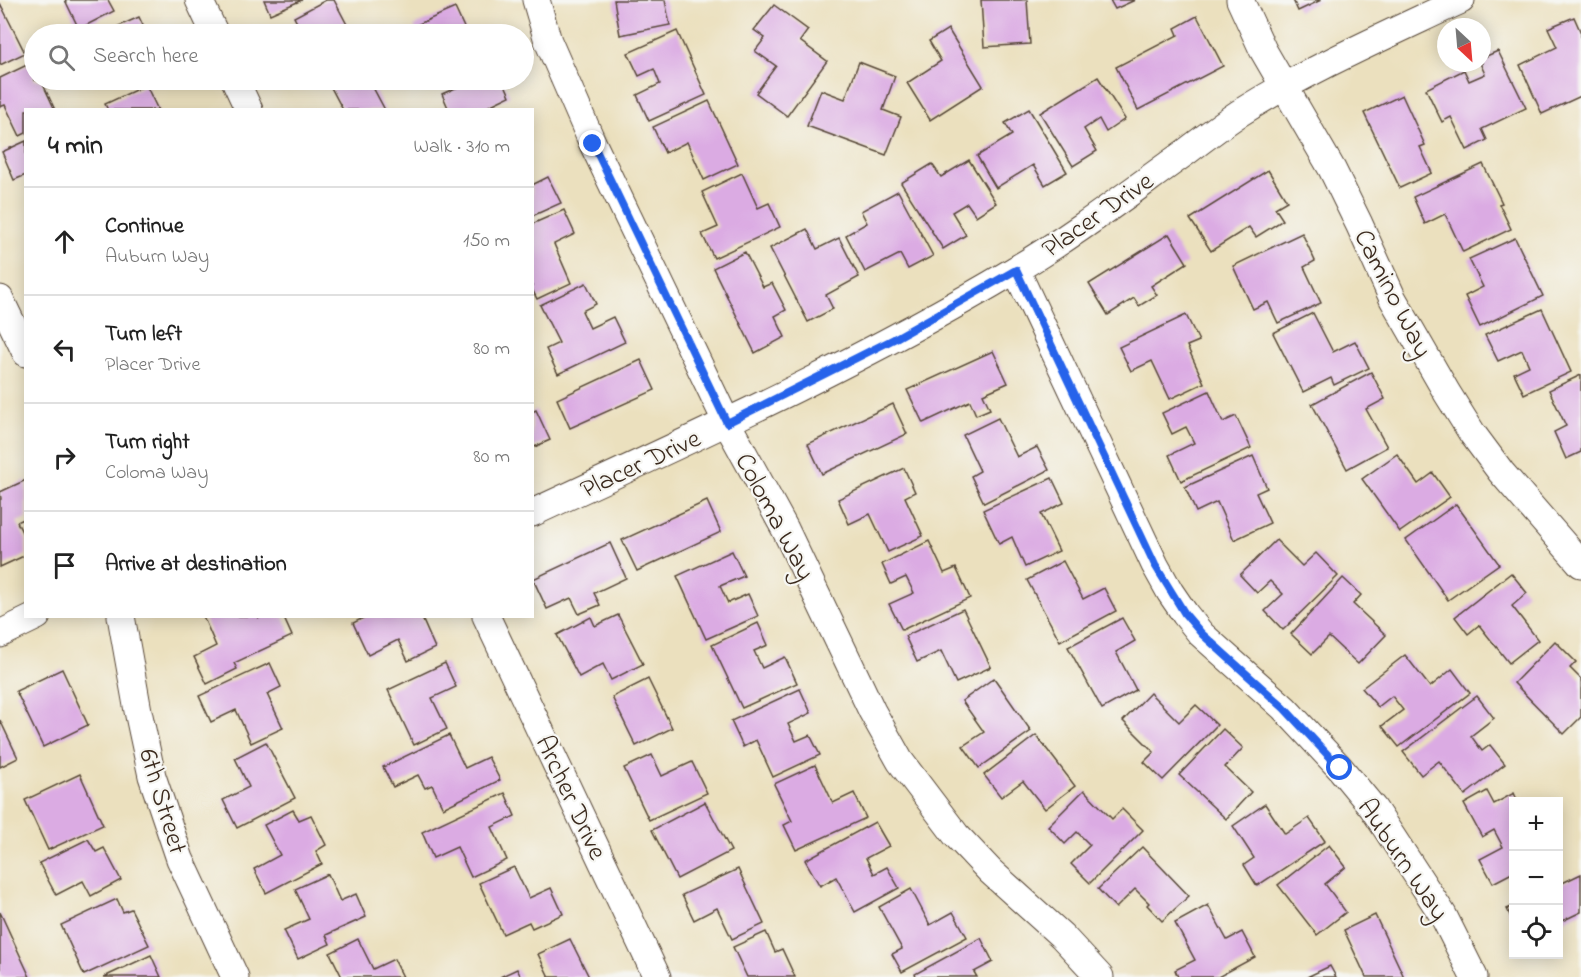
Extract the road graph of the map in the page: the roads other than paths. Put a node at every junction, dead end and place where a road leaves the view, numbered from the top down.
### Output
1 (199, 0) edge
2 (536, 0) edge
3 (1240, 0) edge
4 (1461, 0) edge
5 (210, 24) edge
6 (1284, 86) junction
7 (240, 90) edge
8 (248, 108) edge
9 (1016, 270) junction
10 (0, 299) edge
11 (24, 349) edge
12 (727, 423) junction
13 (534, 512) edge
14 (1581, 564) edge
15 (33, 618) edge
16 (121, 618) edge
17 (487, 618) edge
18 (0, 634) edge
19 (236, 977) edge
20 (657, 977) edge
21 (1100, 977) edge
22 (1474, 977) edge

1 - 5 street
2 - 12 street, Coloma Way
3 - 6 street, Camino Way
4 - 6 street, Placer Drive
6 - 9 street, Placer Drive
6 - 14 street, Camino Way
7 - 8 street
9 - 12 street, Placer Drive
9 - 22 street, Auburn Way
10 - 11 street
12 - 13 street, Placer Drive
12 - 21 street, Coloma Way
15 - 18 street
16 - 19 street, 6th Street
17 - 20 street, Archer Drive

